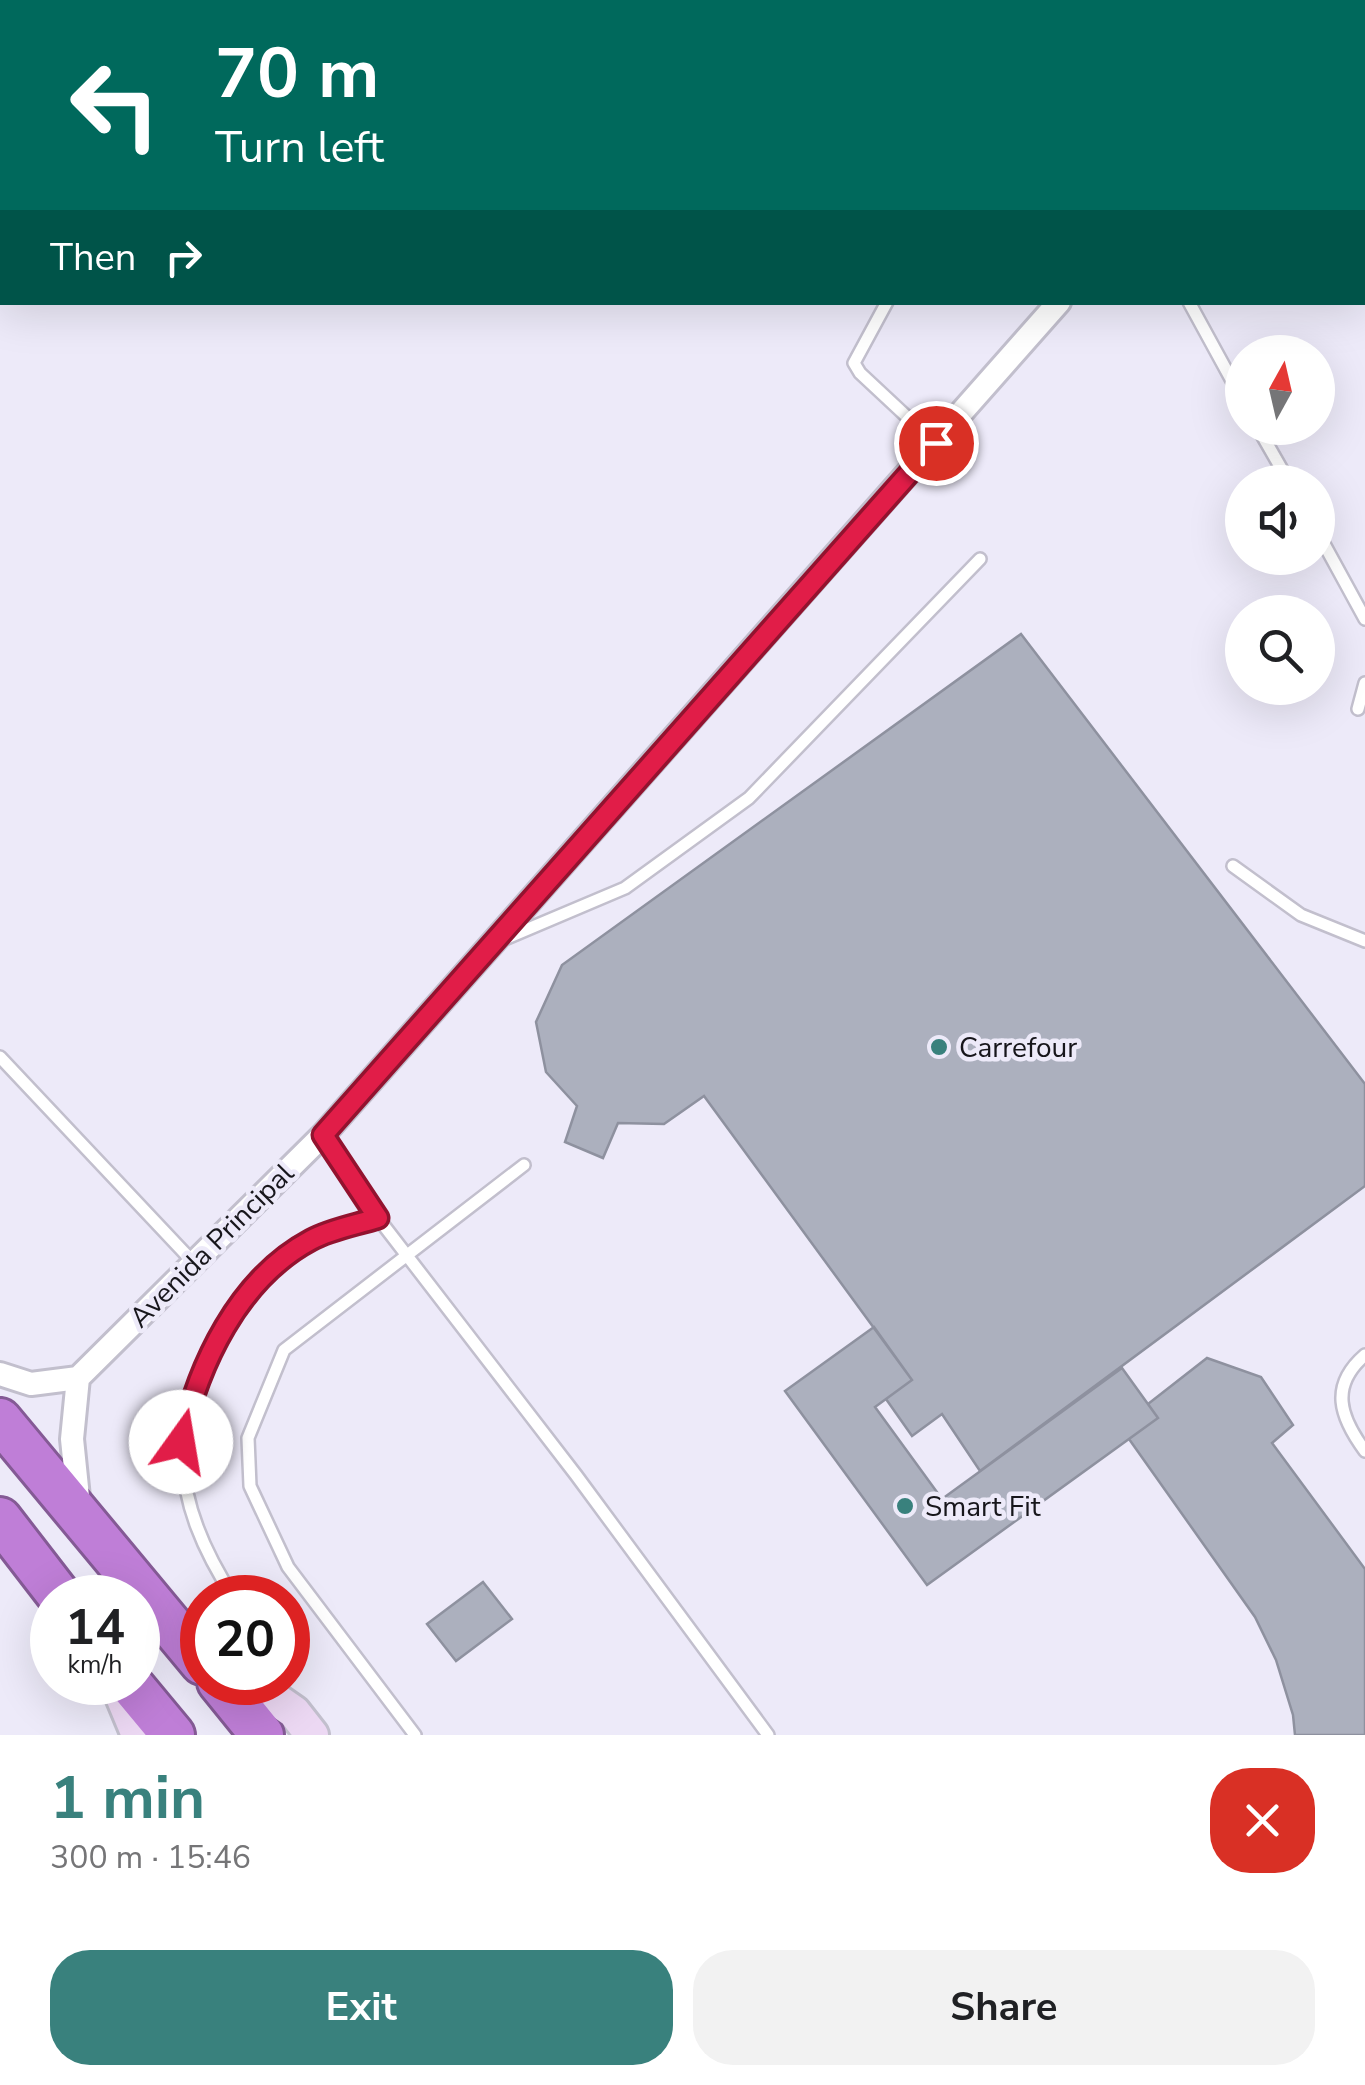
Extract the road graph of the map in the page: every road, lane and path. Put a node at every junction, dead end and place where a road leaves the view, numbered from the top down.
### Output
1 (886, 305) edge
2 (1056, 305) edge
3 (1191, 305) edge
4 (1225, 368) edge
5 (936, 443) junction
6 (980, 559) dead end
7 (1335, 565) edge
8 (1365, 619) edge
9 (1365, 683) edge
10 (1358, 708) dead end
11 (1233, 866) dead end
12 (1365, 941) edge
13 (488, 945) junction
14 (0, 1058) edge
15 (323, 1135) junction
16 (524, 1166) dead end
17 (378, 1218) junction
18 (408, 1257) junction
19 (194, 1263) junction
20 (1365, 1355) edge
21 (0, 1374) edge
22 (78, 1378) junction
23 (0, 1420) edge
24 (1365, 1451) edge
25 (79, 1515) junction
26 (0, 1519) edge
27 (43, 1575) edge
28 (221, 1575) edge
29 (180, 1630) edge
30 (126, 1705) edge
31 (149, 1705) edge
32 (138, 1735) edge
33 (174, 1735) edge
34 (415, 1735) edge
35 (768, 1735) edge

1 - 5 lane
2 - 5 street, Avenida Principal
3 - 4 lane
5 - 13 street, Avenida Principal
6 - 13 lane
7 - 8 lane
9 - 10 lane
11 - 12 lane
13 - 15 street, Avenida Principal
14 - 19 lane
15 - 17 lane
15 - 19 street, Avenida Principal
16 - 18 lane
17 - 18 lane
17 - 28 lane
18 - 34 lane
18 - 35 lane
19 - 22 street, Avenida Principal
20 - 24 lane
21 - 22 street
22 - 25 street
23 - 25 highway
25 - 29 highway
26 - 27 highway
30 - 32 main road
31 - 33 highway

